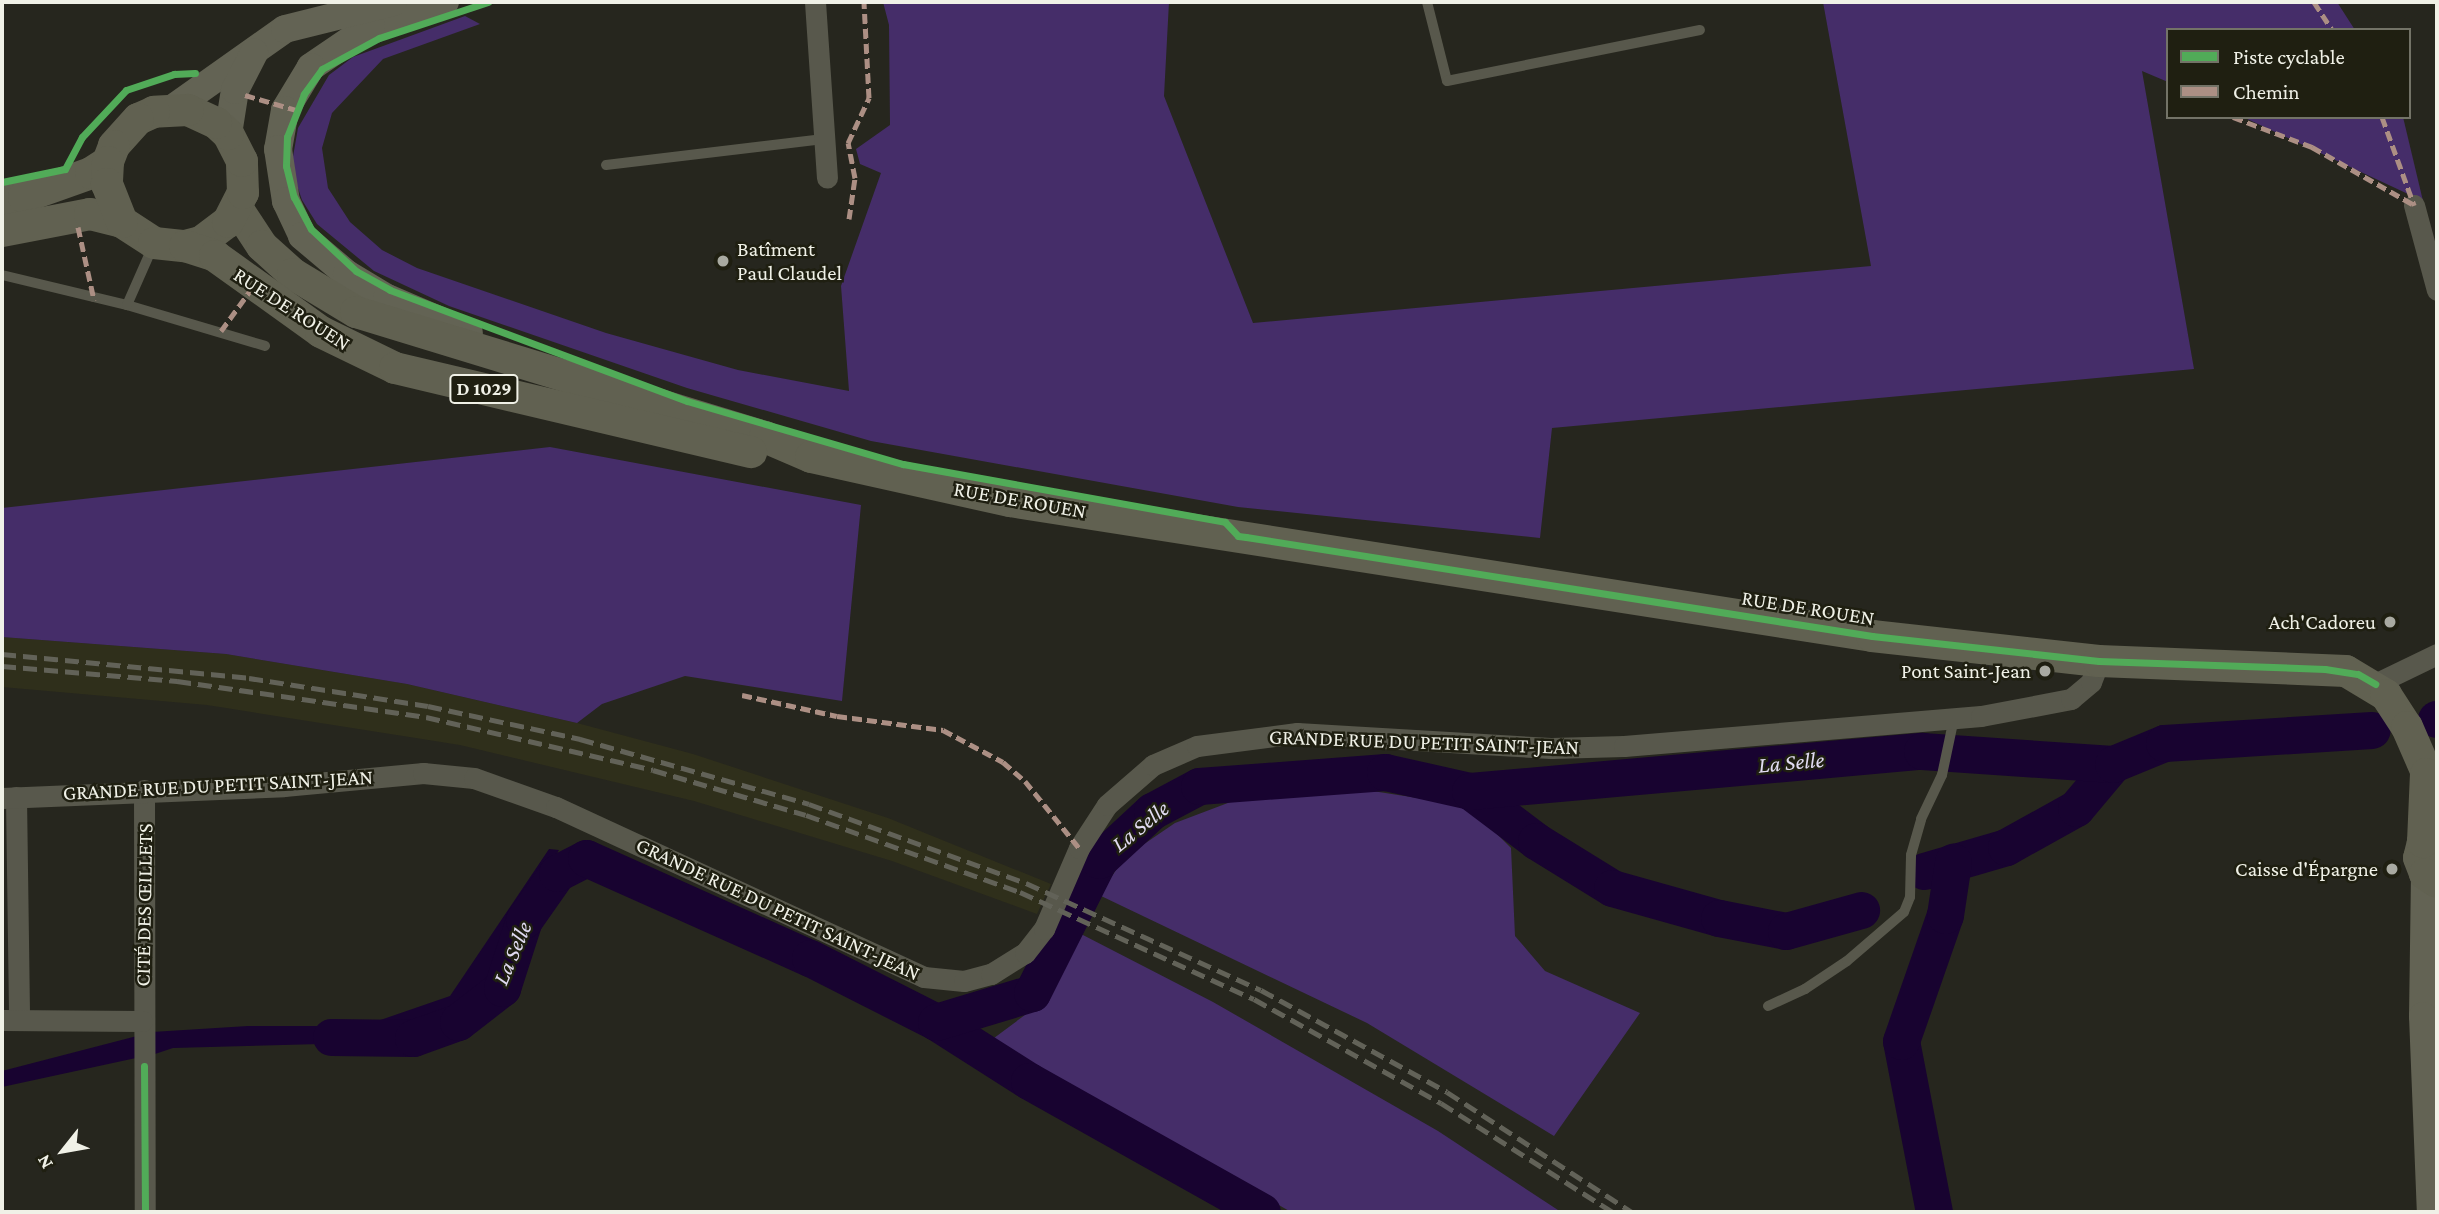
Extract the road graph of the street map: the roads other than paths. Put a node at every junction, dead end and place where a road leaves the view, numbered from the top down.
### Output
1 (394, 2) edge
2 (445, 2) edge
3 (815, 2) edge
4 (1427, 2) edge
5 (1700, 30) dead end
6 (254, 53) junction
7 (172, 109) junction
8 (228, 134) junction
9 (823, 139) junction
10 (108, 162) junction
11 (606, 165) dead end
12 (827, 178) dead end
13 (2, 199) edge
14 (2414, 205) dead end
15 (237, 208) junction
16 (122, 222) junction
17 (2, 232) edge
18 (170, 245) junction
19 (2, 275) edge
20 (2437, 290) edge
21 (127, 305) junction
22 (265, 346) dead end
23 (555, 371) junction
24 (811, 457) junction
25 (2437, 654) edge
26 (2099, 661) junction
27 (2375, 684) junction
28 (1954, 718) junction
29 (2431, 785) edge
30 (144, 790) junction
31 (9, 798) edge
32 (2430, 837) edge
33 (2431, 890) edge
34 (1768, 1006) dead end
35 (10, 1018) edge
36 (142, 1026) junction
37 (145, 1212) edge
38 (2431, 1212) edge

1 - 6 street
2 - 23 street
3 - 9 street
4 - 5 lane
6 - 7 street
6 - 8 street
7 - 8 main road
7 - 10 main road
8 - 15 main road
9 - 11 lane
9 - 12 street
10 - 13 main road
10 - 16 main road
14 - 20 street
15 - 18 main road
15 - 23 main road, RUE DE ROUEN / D 1029
16 - 17 main road
16 - 18 main road
18 - 21 lane
18 - 24 main road, RUE DE ROUEN / D 1029
19 - 21 lane
21 - 22 lane
23 - 24 main road, RUE DE ROUEN / D 1029
24 - 26 main road, RUE DE ROUEN / D 1029
25 - 27 street
26 - 27 main road, RUE DE ROUEN / D 1029
26 - 28 street, GRANDE RUE DU PETIT SAINT-JEAN
27 - 29 main road
28 - 30 street, GRANDE RUE DU PETIT SAINT-JEAN
28 - 34 lane
29 - 32 main road
30 - 31 street, GRANDE RUE DU PETIT SAINT-JEAN
30 - 36 street, CITÉ DES ŒILLETS
31 - 35 street
32 - 33 main road
33 - 38 street
35 - 36 street
36 - 37 street, CITÉ DES ŒILLETS

